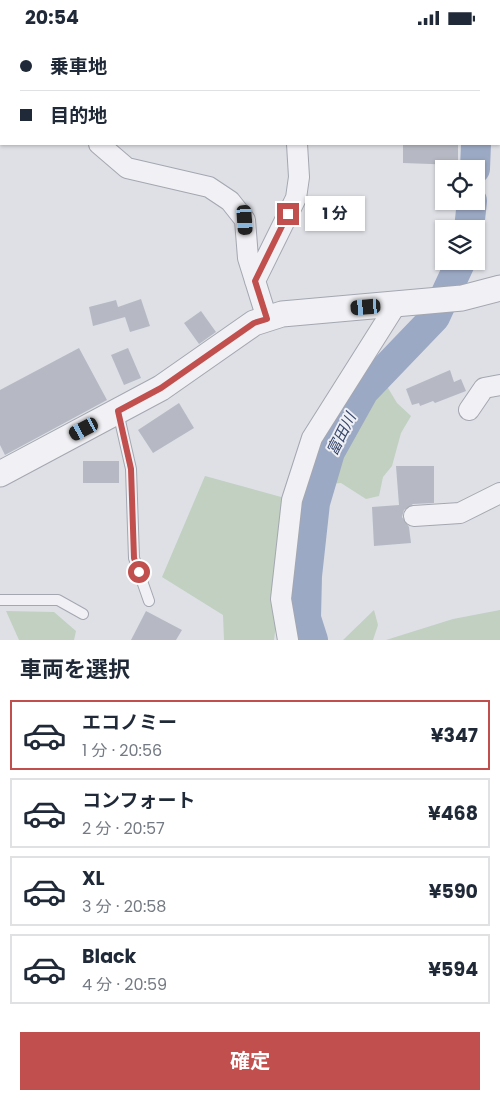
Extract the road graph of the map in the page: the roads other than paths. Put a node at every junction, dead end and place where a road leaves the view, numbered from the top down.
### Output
1 (100, 145) edge
2 (297, 145) edge
3 (255, 281) junction
4 (500, 288) edge
5 (396, 305) junction
6 (267, 319) junction
7 (500, 385) edge
8 (469, 410) dead end
9 (118, 411) junction
10 (0, 474) edge
11 (500, 493) edge
12 (414, 516) dead end
13 (0, 600) edge
14 (149, 601) dead end
15 (84, 614) dead end
16 (288, 640) edge

1 - 3 street
2 - 3 street
3 - 6 street
4 - 5 street
5 - 6 street
5 - 16 street
6 - 9 street
7 - 8 street
9 - 10 street
9 - 14 lane
11 - 12 street
13 - 15 lane

